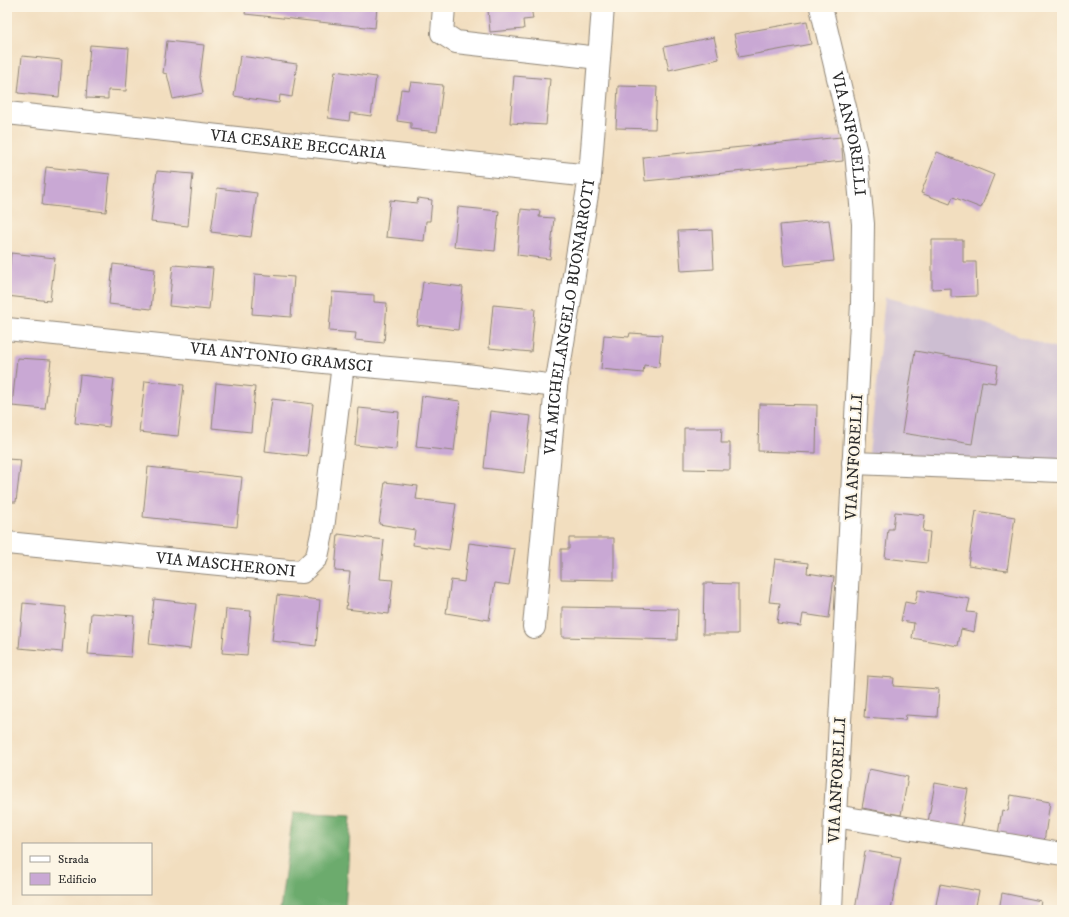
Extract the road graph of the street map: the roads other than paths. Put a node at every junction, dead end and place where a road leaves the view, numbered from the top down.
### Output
1 (444, 7) edge
2 (603, 7) edge
3 (822, 7) edge
4 (599, 58) junction
5 (7, 113) edge
6 (590, 176) junction
7 (7, 329) edge
8 (343, 364) junction
9 (556, 386) junction
10 (853, 463) junction
11 (1060, 471) dead end
12 (7, 543) edge
13 (534, 627) dead end
14 (835, 816) junction
15 (1062, 854) edge
16 (831, 910) edge

1 - 4 street
2 - 4 street, VIA MICHELANGELO BUONARROTI
3 - 10 street, VIA ANFORELLI
4 - 6 street, VIA MICHELANGELO BUONARROTI
5 - 6 street, VIA CESARE BECCARIA
6 - 9 street, VIA MICHELANGELO BUONARROTI
7 - 8 street, VIA ANTONIO GRAMSCI
8 - 9 street, VIA ANTONIO GRAMSCI
8 - 12 street, VIA MASCHERONI
9 - 13 street, VIA MICHELANGELO BUONARROTI
10 - 11 street
10 - 14 street, VIA ANFORELLI
14 - 15 street
14 - 16 street, VIA ANFORELLI

